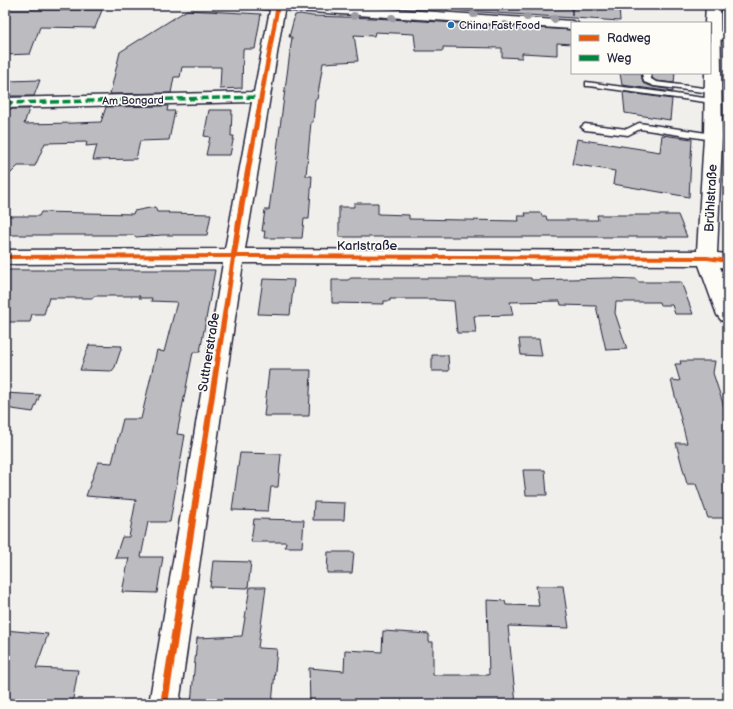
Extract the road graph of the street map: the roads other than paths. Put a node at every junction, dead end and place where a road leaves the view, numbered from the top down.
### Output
1 (273, 5) edge
2 (713, 5) edge
3 (571, 25) edge
4 (717, 35) edge
5 (646, 74) edge
6 (589, 84) dead end
7 (712, 96) junction
8 (262, 98) junction
9 (5, 103) edge
10 (585, 127) dead end
11 (713, 137) junction
12 (234, 256) junction
13 (5, 257) edge
14 (707, 258) junction
15 (728, 261) edge
16 (728, 315) edge
17 (164, 704) edge

1 - 3 street
1 - 8 street, Suttnerstraße
2 - 4 street, Brühlstraße
4 - 7 street, Brühlstraße
5 - 7 lane
6 - 7 lane
7 - 11 street, Brühlstraße
8 - 9 street, Am Bongard
8 - 12 street, Suttnerstraße
10 - 11 lane
11 - 14 street, Brühlstraße
12 - 13 street, Karlstraße
12 - 14 street, Karlstraße
12 - 17 street, Suttnerstraße
14 - 15 street, Karlstraße
14 - 16 street, Brühlstraße

